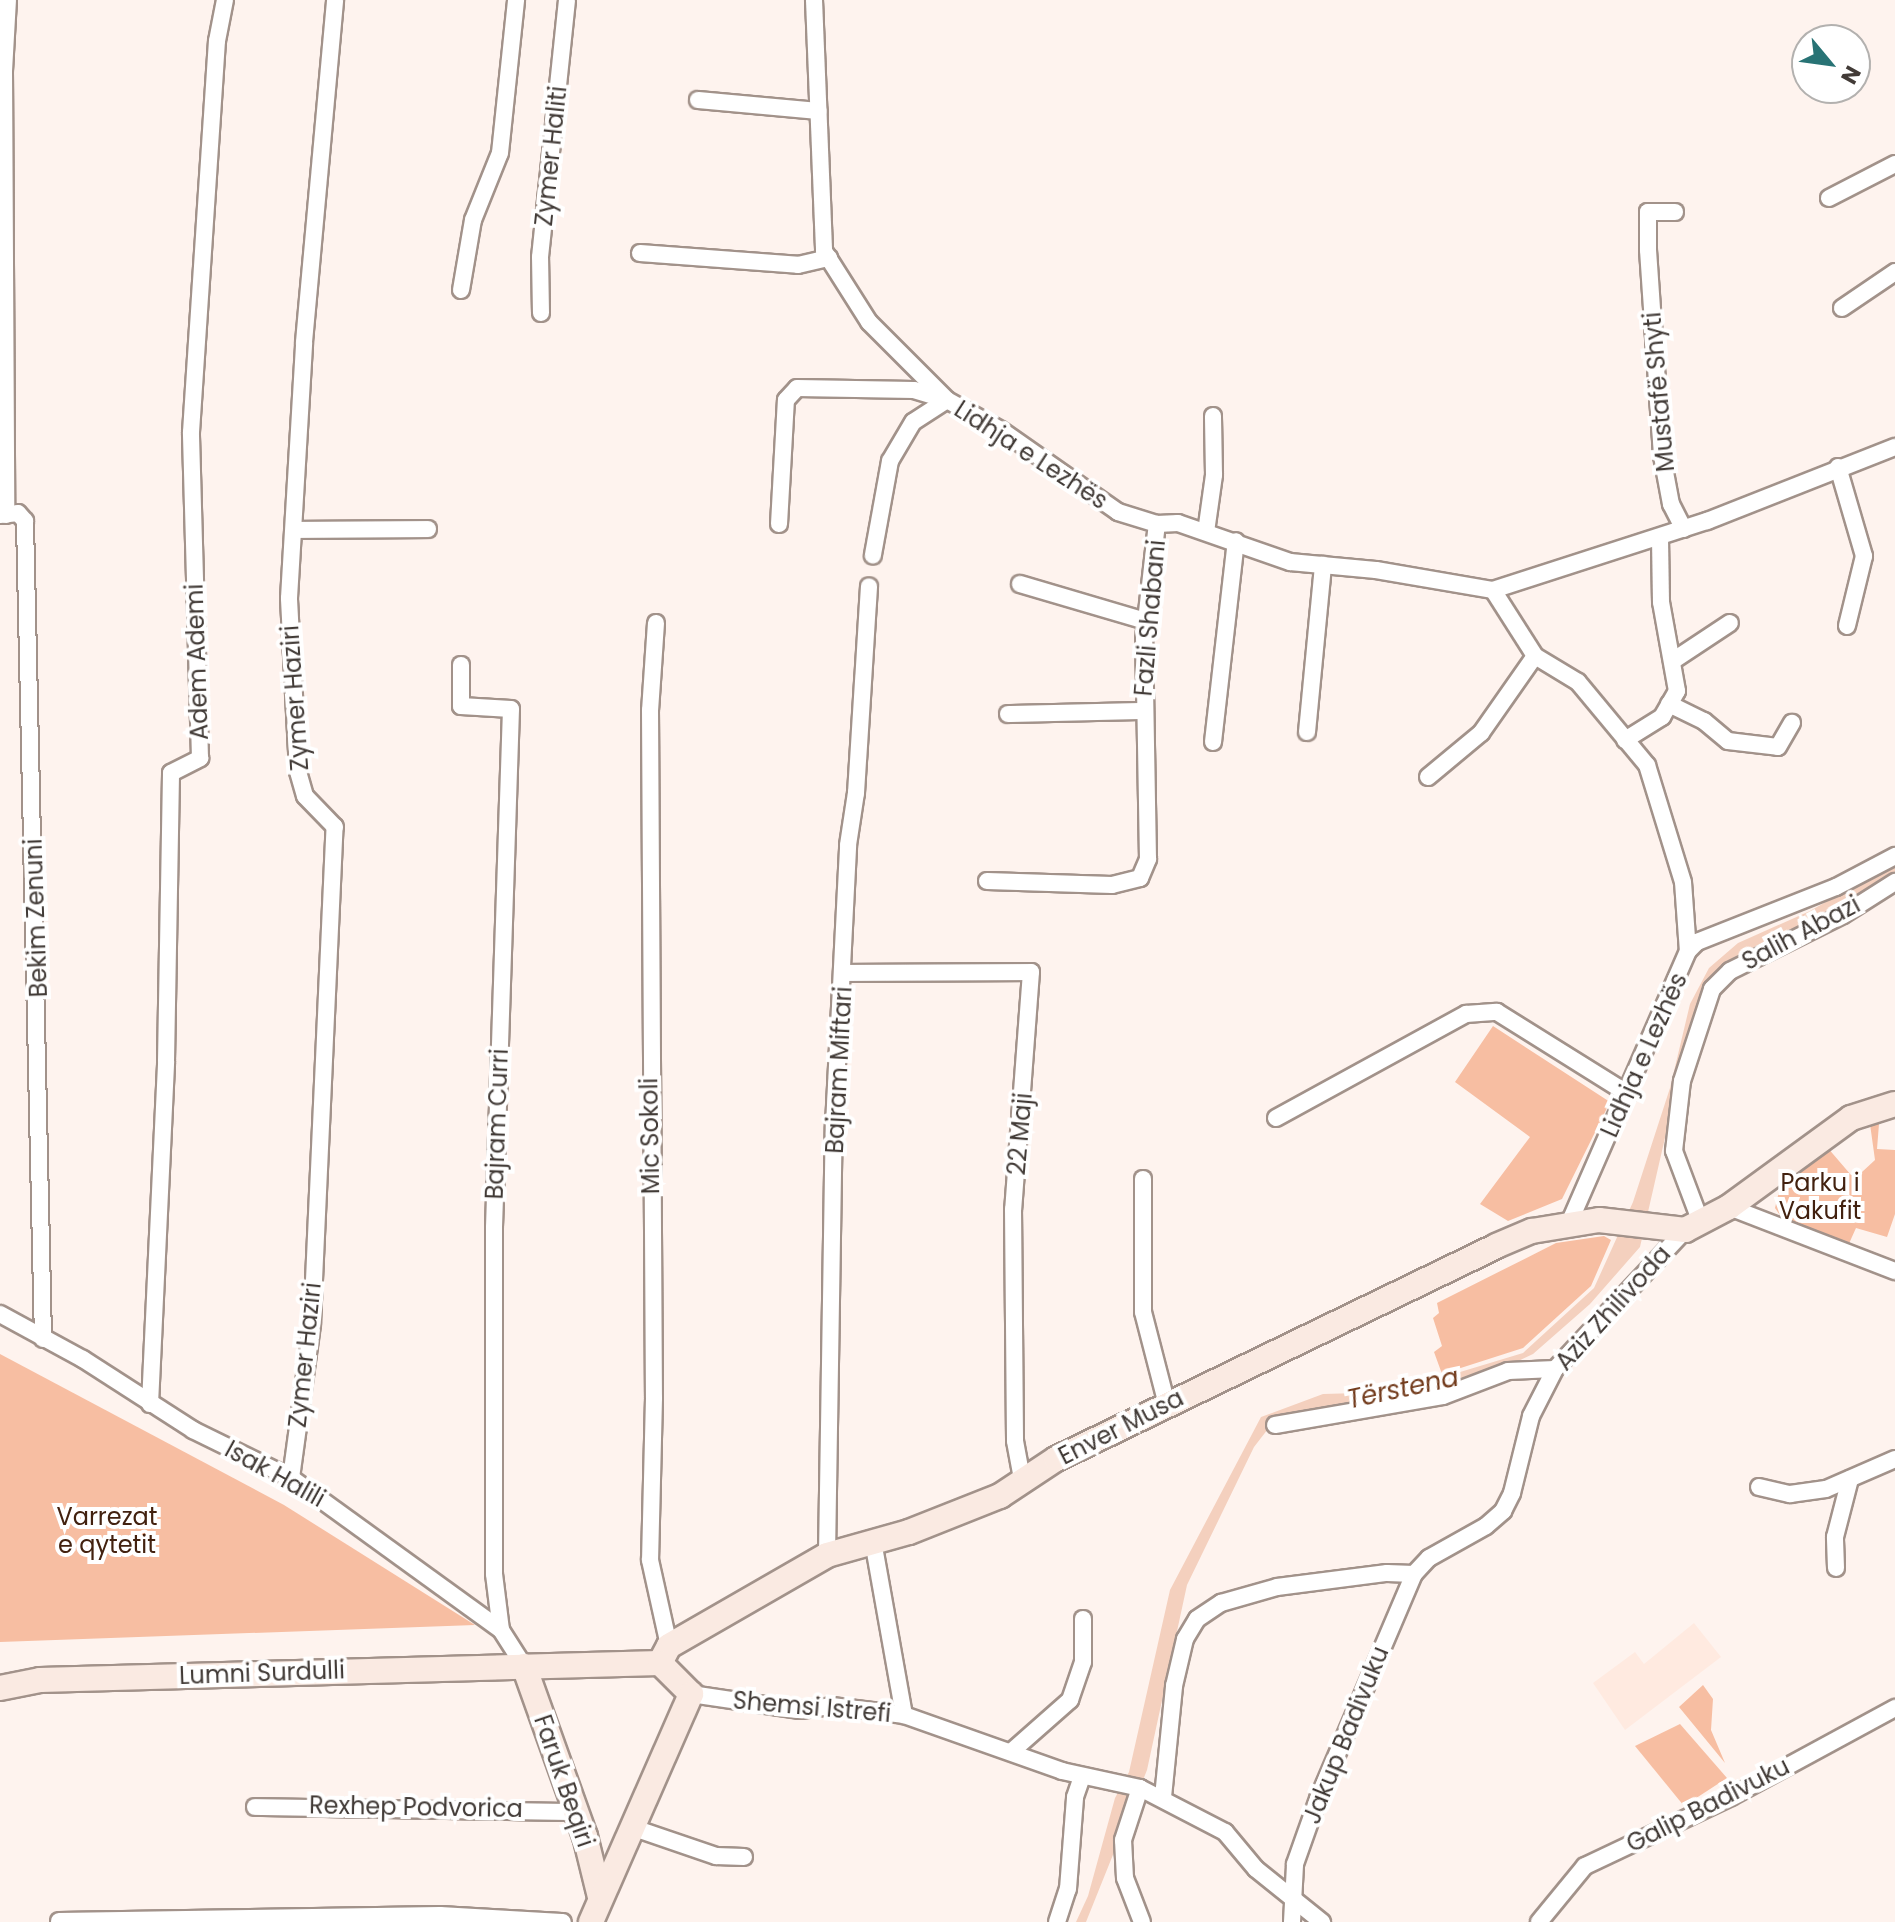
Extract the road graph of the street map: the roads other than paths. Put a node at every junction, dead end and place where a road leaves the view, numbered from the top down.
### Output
1 (8, 0) edge
2 (225, 0) edge
3 (335, 0) edge
4 (516, 0) edge
5 (567, 0) edge
6 (814, 0) edge
7 (2, 71) edge
8 (698, 100) dead end
9 (819, 111) junction
10 (1895, 164) edge
11 (1829, 198) dead end
12 (1675, 212) dead end
13 (640, 253) dead end
14 (829, 258) junction
15 (1895, 272) edge
16 (461, 290) dead end
17 (1842, 308) dead end
18 (541, 313) dead end
19 (947, 400) junction
20 (1213, 416) dead end
21 (1895, 447) edge
22 (1838, 467) junction
23 (3, 515) edge
24 (779, 524) dead end
25 (1157, 524) junction
26 (428, 529) dead end
27 (1684, 529) junction
28 (294, 530) junction
29 (1206, 532) junction
30 (1660, 537) junction
31 (1236, 541) junction
32 (873, 555) dead end
33 (1323, 565) junction
34 (1020, 584) dead end
35 (869, 586) dead end
36 (1493, 590) junction
37 (1149, 622) junction
38 (656, 623) dead end
39 (1730, 623) dead end
40 (1847, 626) dead end
41 (1535, 656) junction
42 (1674, 660) junction
43 (461, 665) dead end
44 (1669, 704) junction
45 (1143, 711) junction
46 (1008, 714) dead end
47 (1792, 723) dead end
48 (1307, 732) dead end
49 (1625, 740) junction
50 (1213, 742) dead end
51 (1428, 777) dead end
52 (1895, 856) edge
53 (987, 881) dead end
54 (1895, 882) edge
55 (1688, 951) junction
56 (844, 973) junction
57 (1628, 1094) junction
58 (1895, 1104) edge
59 (1276, 1118) dead end
60 (1143, 1179) dead end
61 (1729, 1207) junction
62 (1569, 1223) junction
63 (1693, 1225) junction
64 (1895, 1271) edge
65 (0, 1314) edge
66 (43, 1339) junction
67 (1555, 1369) junction
68 (150, 1404) junction
69 (1167, 1405) junction
70 (1275, 1425) dead end
71 (1895, 1459) edge
72 (291, 1478) junction
73 (1850, 1479) junction
74 (1023, 1484) junction
75 (1759, 1487) dead end
76 (873, 1541) junction
77 (827, 1555) junction
78 (1836, 1568) dead end
79 (1414, 1574) junction
80 (1083, 1619) dead end
81 (501, 1630) junction
82 (665, 1655) junction
83 (524, 1666) junction
84 (0, 1688) edge
85 (691, 1694) junction
86 (1895, 1708) edge
87 (904, 1715) junction
88 (1011, 1752) junction
89 (1082, 1777) junction
90 (1140, 1788) junction
91 (1163, 1797) junction
92 (255, 1807) dead end
93 (576, 1812) junction
94 (585, 1836) junction
95 (631, 1836) junction
96 (744, 1857) dead end
97 (600, 1897) junction
98 (1291, 1899) junction
99 (59, 1921) edge
100 (563, 1922) edge
101 (591, 1922) edge
102 (1057, 1922) edge
103 (1142, 1922) edge
104 (1292, 1922) edge
105 (1322, 1922) edge
106 (1539, 1922) edge

1 - 7 street
2 - 68 street, Adem Ademi
3 - 28 street, Zymer Haziri
4 - 16 street
5 - 18 street, Zymer Haliti
6 - 9 street, Lidhja e Lezhës
7 - 23 street
8 - 9 street
9 - 14 street, Lidhja e Lezhës
10 - 11 street
12 - 27 street, Mustafë Shyti
13 - 14 street
14 - 19 street, Lidhja e Lezhës
15 - 17 street
19 - 24 street
19 - 25 street, Lidhja e Lezhës
19 - 32 street
20 - 29 street
21 - 22 street
22 - 27 street
22 - 40 street
23 - 66 street, Bekim Zenuni
25 - 29 street, Lidhja e Lezhës
25 - 37 street, Fazli Shabani
26 - 28 street
27 - 30 street
28 - 72 street, Zymer Haziri
29 - 31 street, Lidhja e Lezhës
30 - 36 street
30 - 42 street
31 - 33 street, Lidhja e Lezhës
31 - 50 street
33 - 36 street, Lidhja e Lezhës
33 - 48 street
34 - 37 street
35 - 56 street, Bajram Miftari
36 - 41 street, Lidhja e Lezhës
37 - 45 street, Fazli Shabani
38 - 82 street, Mic Sokoli
39 - 42 street
41 - 49 street, Lidhja e Lezhës
41 - 51 street
42 - 44 street
43 - 81 street, Bajram Curri
44 - 47 street
44 - 49 street
45 - 46 street, Fazli Shabani
45 - 53 street, Fazli Shabani
49 - 55 street, Lidhja e Lezhës
52 - 55 street
54 - 63 street, Salih Abazi
55 - 57 street, Lidhja e Lezhës
56 - 74 street, 22 Maji
56 - 77 street, Bajram Miftari
57 - 59 street
57 - 62 street, Lidhja e Lezhës
58 - 61 street
60 - 69 street
61 - 63 street
61 - 64 street
62 - 63 street, Enver Musa
62 - 69 street, Enver Musa
63 - 67 street, Aziz Zhilivoda
65 - 66 street, Isak Halili
66 - 68 street, Isak Halili
67 - 70 street
67 - 79 street, Aziz Zhilivoda
68 - 72 street, Isak Halili
69 - 74 street, Enver Musa
71 - 73 street
72 - 81 street, Isak Halili
73 - 75 street
73 - 78 street
74 - 76 street, Enver Musa
76 - 77 street, Enver Musa
76 - 87 street
77 - 82 street, Enver Musa
79 - 91 street
79 - 98 street, Jakup Badivuku
80 - 88 street
81 - 83 street, Isak Halili
82 - 83 street
82 - 85 street
83 - 84 street, Lumni Surdulli
83 - 93 street, Faruk Beqiri
85 - 87 street, Shemsi Istrefi
85 - 95 street, Faruk Beqiri
86 - 106 street, Galip Badivuku
87 - 88 street, Shemsi Istrefi
88 - 89 street, Shemsi Istrefi
89 - 90 street, Shemsi Istrefi
89 - 102 street
90 - 91 street, Shemsi Istrefi
90 - 103 street
91 - 98 street, Shemsi Istrefi
92 - 93 street, Rexhep Podvorica
93 - 94 street, Faruk Beqiri
94 - 95 street
94 - 97 street, Faruk Beqiri
95 - 96 street
95 - 97 street, Faruk Beqiri
97 - 101 street, Faruk Beqiri
98 - 104 street, Jakup Badivuku
98 - 105 street, Shemsi Istrefi
99 - 100 street

